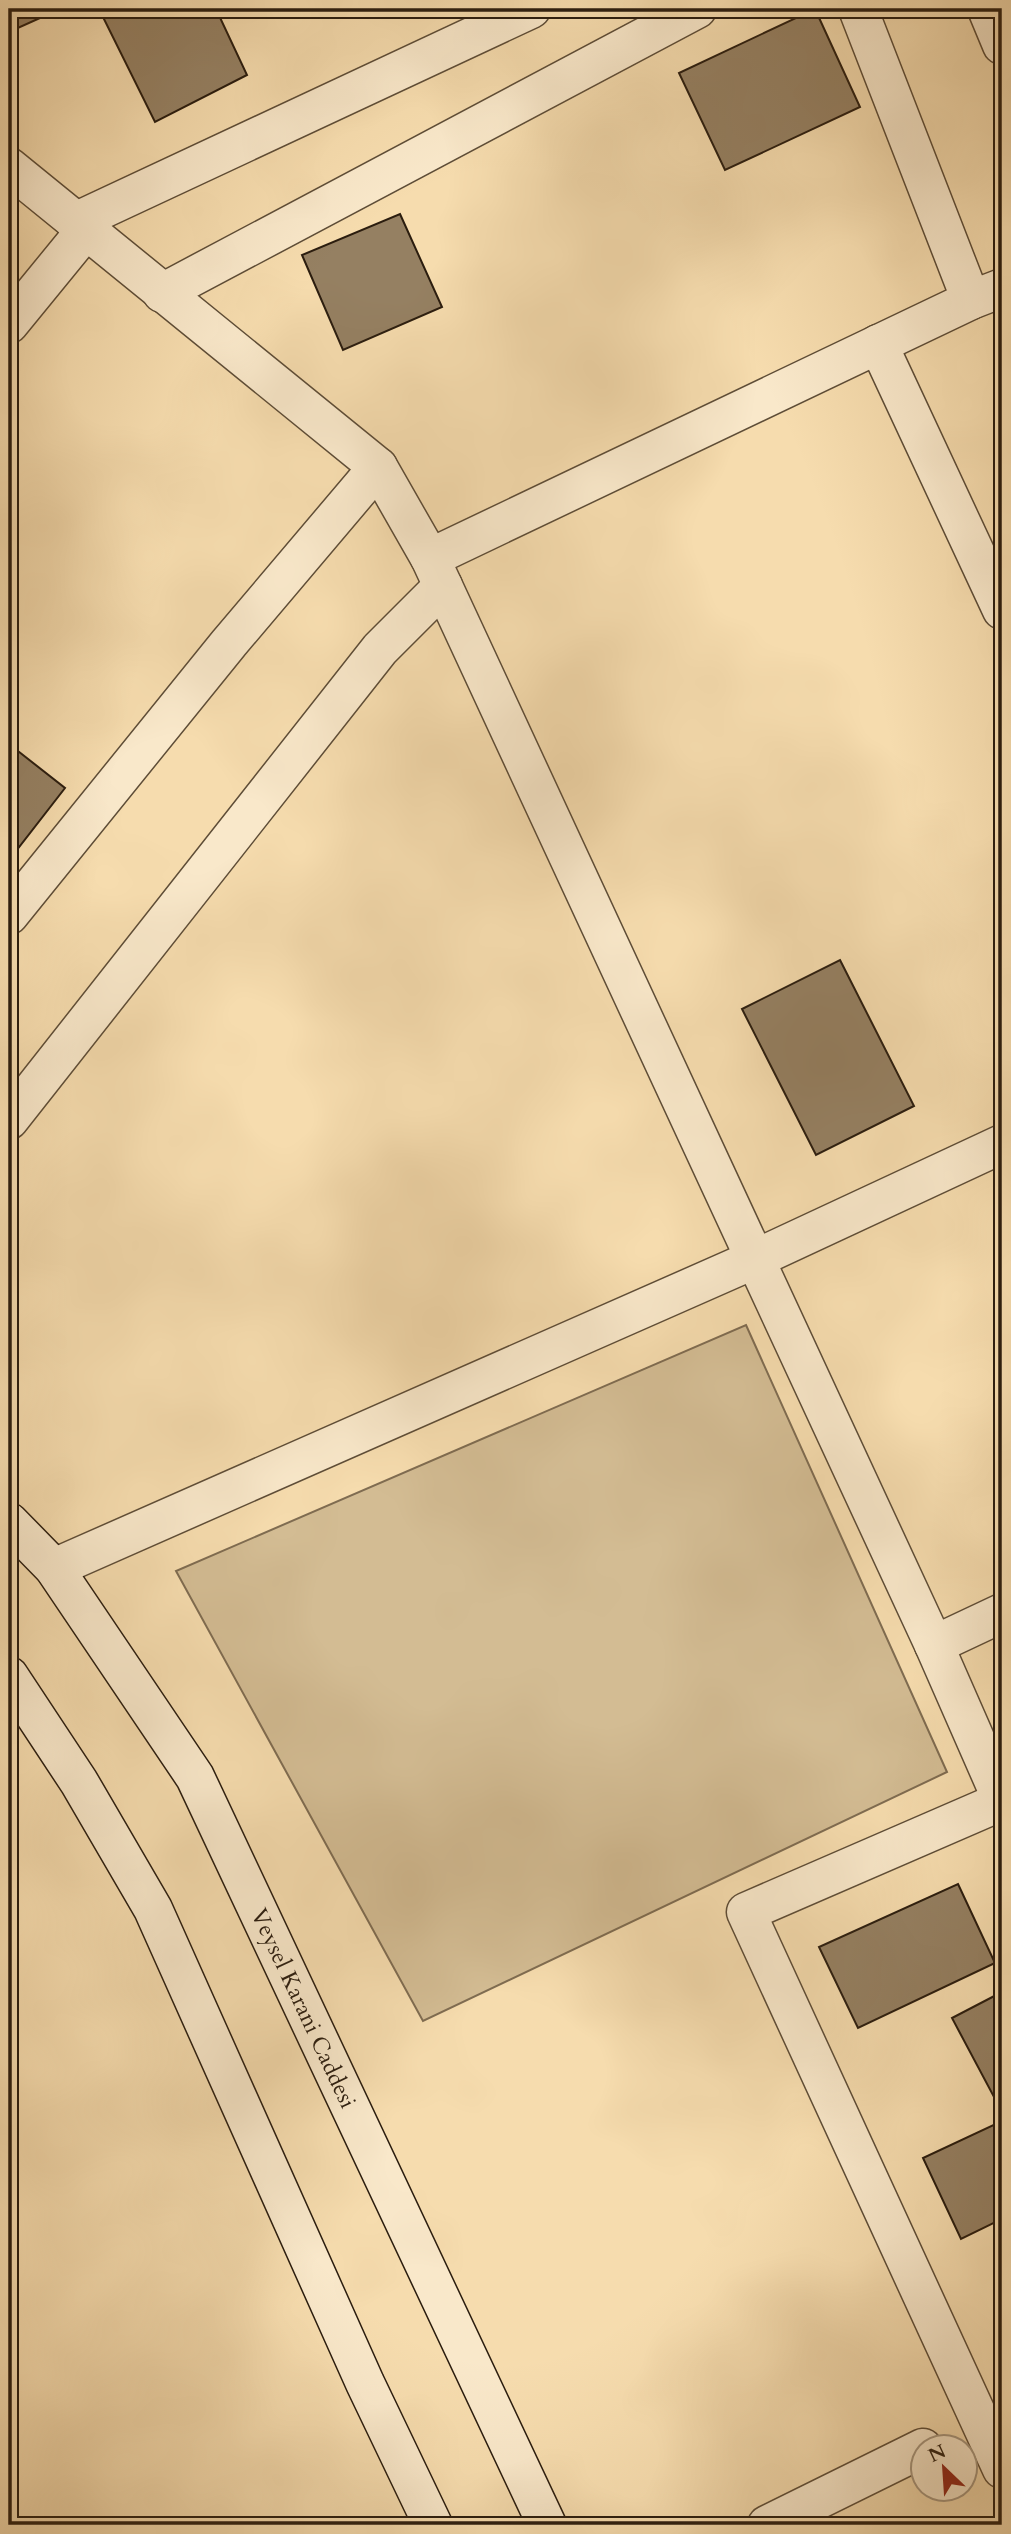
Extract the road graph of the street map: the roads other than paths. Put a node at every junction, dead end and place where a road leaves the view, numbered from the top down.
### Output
1 (531, 9) edge
2 (697, 9) edge
3 (858, 9) edge
4 (987, 9) edge
5 (1002, 45) edge
6 (9, 167) edge
7 (80, 226) junction
8 (162, 293) junction
9 (987, 294) edge
10 (9, 324) edge
11 (878, 344) junction
12 (378, 467) junction
13 (436, 572) junction
14 (1002, 610) edge
15 (9, 915) edge
16 (9, 1120) edge
17 (1002, 1144) edge
18 (755, 1259) junction
19 (9, 1521) edge
20 (54, 1568) junction
21 (1002, 1613) edge
22 (934, 1645) junction
23 (9, 1676) edge
24 (1002, 1801) edge
25 (990, 2415) edge
26 (955, 2432) edge
27 (909, 2455) edge
28 (1002, 2469) edge
29 (433, 2525) edge
30 (547, 2525) edge
31 (767, 2525) edge

1 - 7 street
2 - 8 street
3 - 9 street
4 - 5 street
6 - 7 street
7 - 8 street
7 - 10 street
8 - 12 street
9 - 11 street
11 - 13 street
11 - 14 street
12 - 13 street
12 - 15 street
13 - 16 street
13 - 18 street
17 - 18 street
18 - 20 street
18 - 22 street
19 - 20 street, Veysel Karani Caddesi
20 - 30 street, Veysel Karani Caddesi
21 - 22 street
22 - 24 street
23 - 29 street
24 - 25 street
25 - 26 street
25 - 28 street
27 - 31 street

